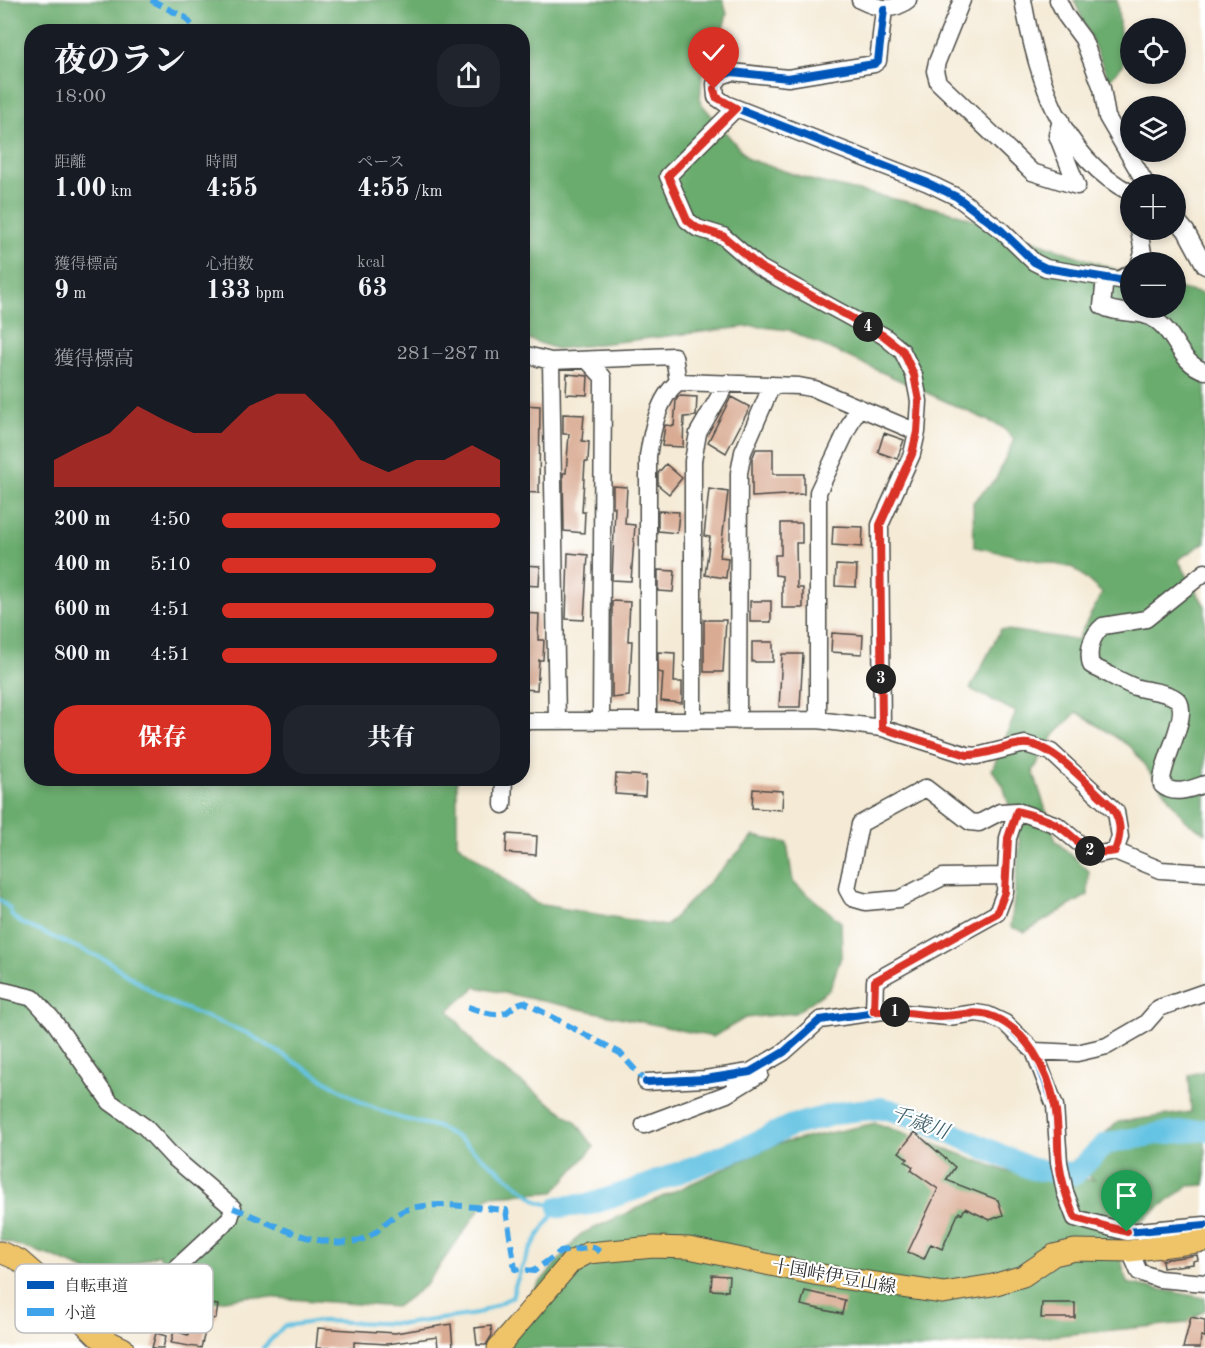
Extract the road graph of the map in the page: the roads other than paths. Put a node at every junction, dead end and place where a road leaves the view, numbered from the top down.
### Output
1 (860, 0) edge
2 (908, 0) edge
3 (963, 0) edge
4 (1023, 0) edge
5 (1058, 0) edge
6 (884, 9) junction
7 (734, 111) junction
8 (1061, 120) junction
9 (1140, 174) edge
10 (1120, 185) edge
11 (1186, 231) edge
12 (1205, 266) edge
13 (1106, 278) junction
14 (1120, 279) edge
15 (530, 356) edge
16 (551, 361) junction
17 (588, 361) junction
18 (1205, 371) edge
19 (678, 382) junction
20 (727, 383) junction
21 (772, 385) junction
22 (858, 407) junction
23 (917, 432) junction
24 (1205, 572) edge
25 (818, 720) junction
26 (530, 721) edge
27 (557, 721) junction
28 (601, 721) junction
29 (648, 721) junction
30 (693, 721) junction
31 (738, 721) junction
32 (882, 728) junction
33 (1205, 784) edge
34 (504, 786) edge
35 (503, 806) dead end
36 (1017, 811) junction
37 (1115, 851) junction
38 (1205, 873) edge
39 (1004, 876) junction
40 (0, 990) edge
41 (1205, 992) edge
42 (874, 1011) junction
43 (1034, 1051) junction
44 (776, 1057) junction
45 (645, 1082) dead end
46 (644, 1125) dead end
47 (1205, 1225) edge
48 (1205, 1241) edge
49 (1130, 1251) junction
50 (0, 1252) edge
51 (23, 1264) edge
52 (181, 1264) edge
53 (1205, 1282) edge
54 (93, 1333) edge
55 (123, 1348) edge
56 (498, 1348) edge

1 - 6 street
2 - 6 street
3 - 8 street
4 - 8 street
5 - 9 street
6 - 7 street
7 - 13 street
7 - 23 street
8 - 10 street
11 - 12 street
13 - 14 street
13 - 18 street
15 - 16 street
16 - 17 street
16 - 27 street
17 - 19 street
17 - 28 street
19 - 20 street
19 - 29 street
20 - 21 street
20 - 30 street
21 - 22 street
21 - 31 street
22 - 23 street
22 - 25 street
23 - 32 street
24 - 33 street
25 - 31 street
25 - 32 street
26 - 27 street
27 - 28 street
28 - 29 street
29 - 30 street
30 - 31 street
32 - 37 street
34 - 35 street
36 - 37 street
36 - 39 street
36 - 39 street
37 - 38 street
39 - 42 street
40 - 52 street
41 - 43 street
42 - 43 street
42 - 44 street
43 - 47 street
44 - 45 street
44 - 46 street
48 - 49 main road, 十国峠伊豆山線
49 - 53 street
49 - 56 main road, 十国峠伊豆山線
50 - 51 main road
54 - 55 main road

